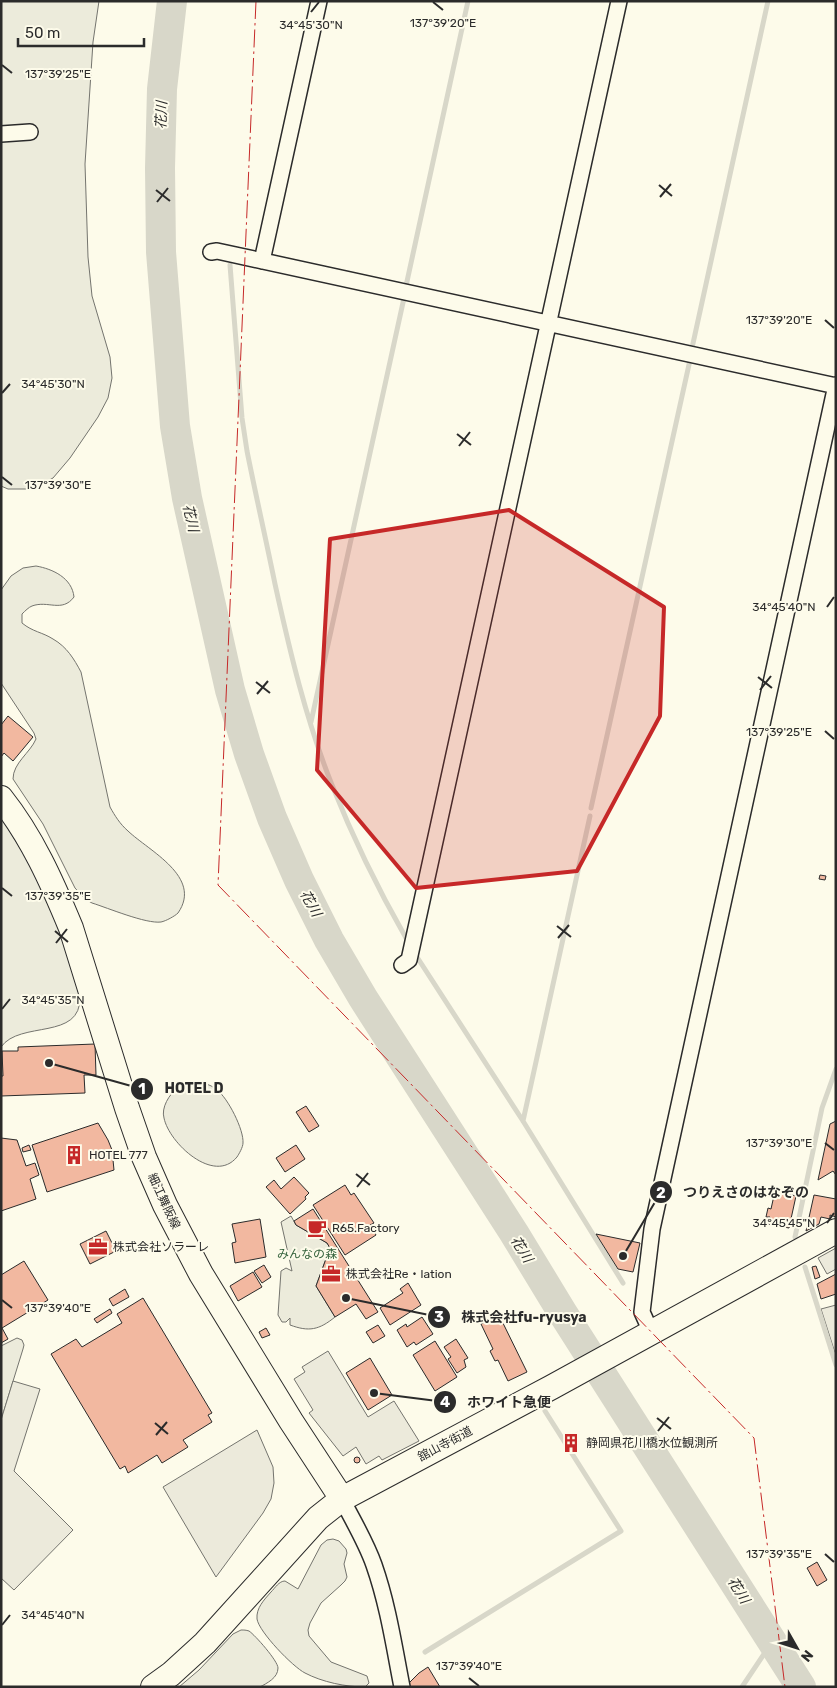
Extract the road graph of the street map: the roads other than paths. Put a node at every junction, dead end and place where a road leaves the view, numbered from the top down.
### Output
1 (319, 1) edge
2 (619, 1) edge
3 (30, 132) dead end
4 (1, 134) edge
5 (211, 252) dead end
6 (262, 261) junction
7 (548, 323) junction
8 (836, 386) edge
9 (1, 798) edge
10 (402, 965) dead end
11 (836, 1231) edge
12 (644, 1336) junction
13 (342, 1499) junction
14 (153, 1687) edge
15 (402, 1687) edge

1 - 6 street
2 - 7 street
3 - 4 street
5 - 6 street
6 - 7 street
7 - 8 street
7 - 10 street
8 - 12 street
9 - 13 main road, 細江舞阪線
11 - 12 main road, 舘山寺街道
12 - 13 main road, 舘山寺街道
13 - 14 main road, 舘山寺街道
13 - 15 street

